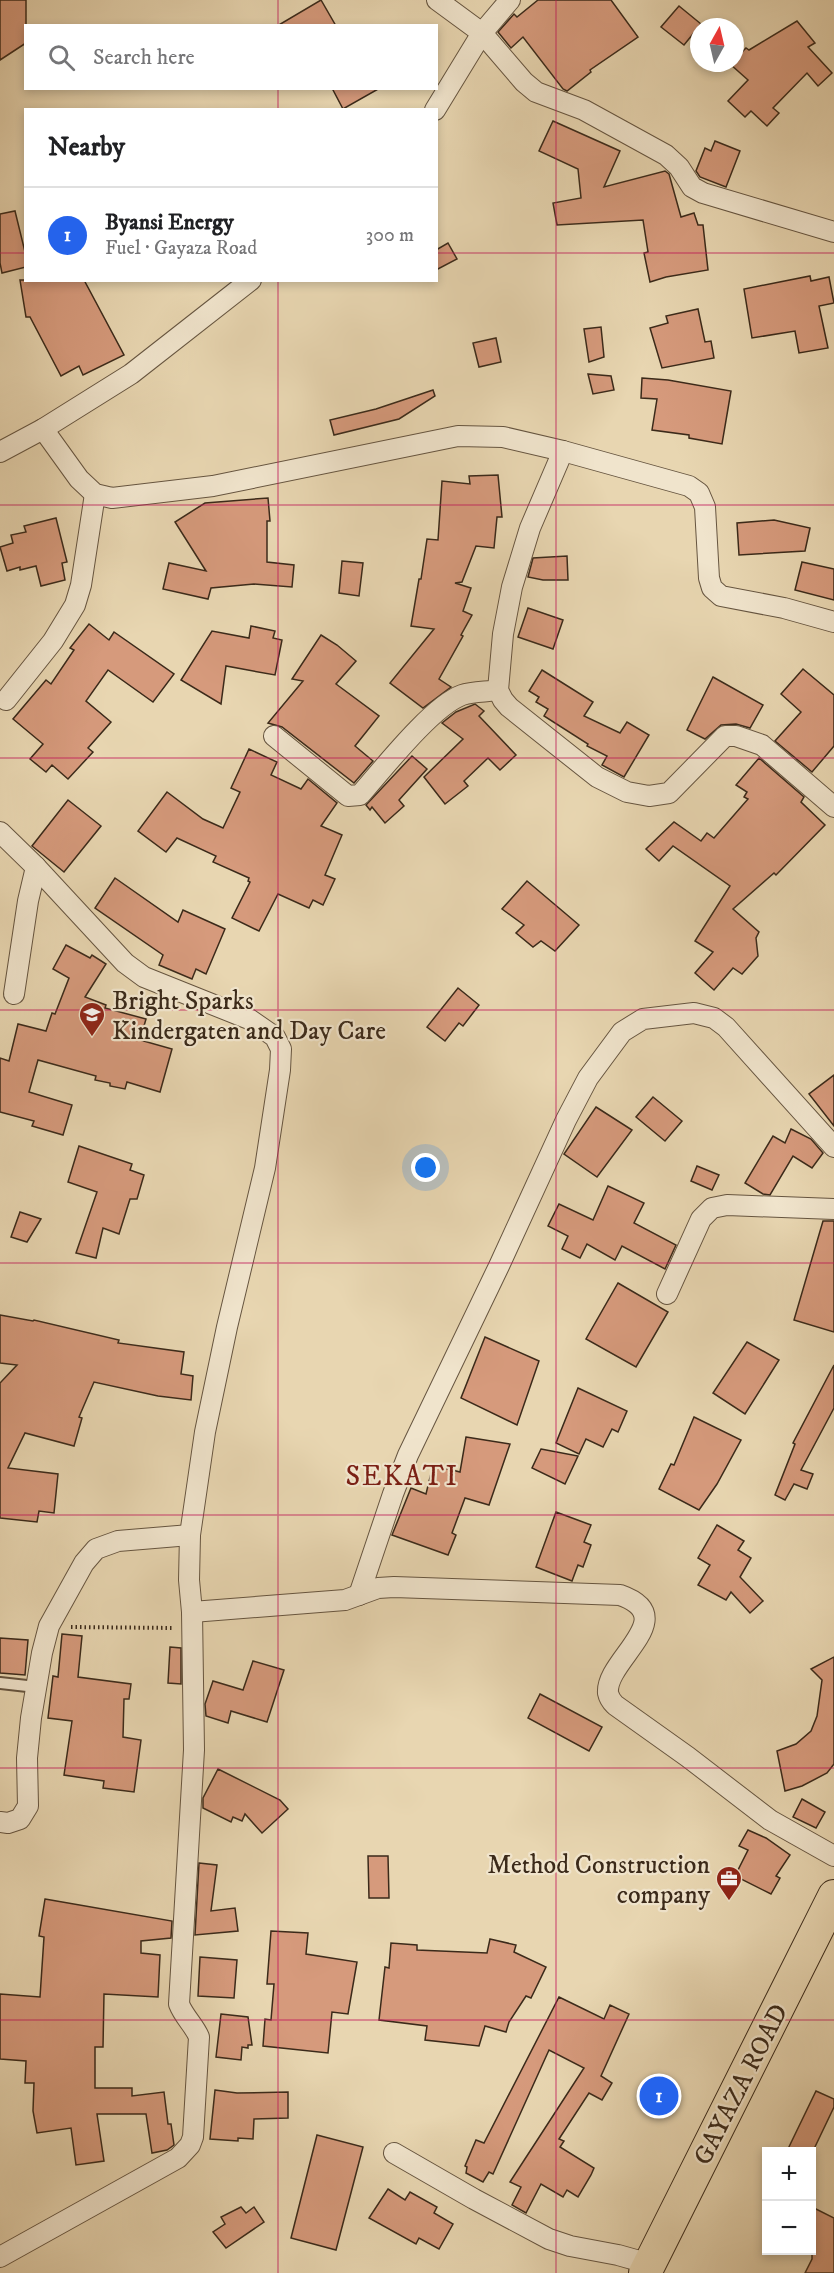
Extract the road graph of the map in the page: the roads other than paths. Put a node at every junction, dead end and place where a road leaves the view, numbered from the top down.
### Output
1 (437, 0) edge
2 (510, 0) edge
3 (482, 33) junction
4 (436, 108) edge
5 (834, 232) edge
6 (248, 282) edge
7 (43, 429) junction
8 (563, 451) junction
9 (0, 452) edge
10 (95, 494) junction
11 (834, 622) edge
12 (498, 690) junction
13 (6, 700) dead end
14 (274, 736) dead end
15 (834, 807) edge
16 (0, 832) edge
17 (36, 867) junction
18 (14, 994) dead end
19 (834, 1147) edge
20 (834, 1209) edge
21 (667, 1294) dead end
22 (190, 1535) junction
23 (358, 1595) junction
24 (192, 1620) junction
25 (0, 1683) edge
26 (36, 1687) junction
27 (0, 1822) edge
28 (834, 1856) edge
29 (834, 1896) edge
30 (394, 2153) dead end
31 (0, 2257) edge
32 (647, 2269) edge

1 - 3 street
2 - 3 street
3 - 4 street
3 - 5 street
6 - 7 street
7 - 9 street
7 - 10 street
8 - 10 street
8 - 11 street
8 - 12 street
10 - 13 street
12 - 14 street
12 - 15 street
16 - 17 street
17 - 18 street
17 - 22 street
19 - 23 street
20 - 21 street
22 - 24 street
22 - 26 street
23 - 24 street
23 - 28 street
24 - 31 street
25 - 26 lane
26 - 27 street
29 - 32 main road, GAYAZA ROAD
30 - 32 street

